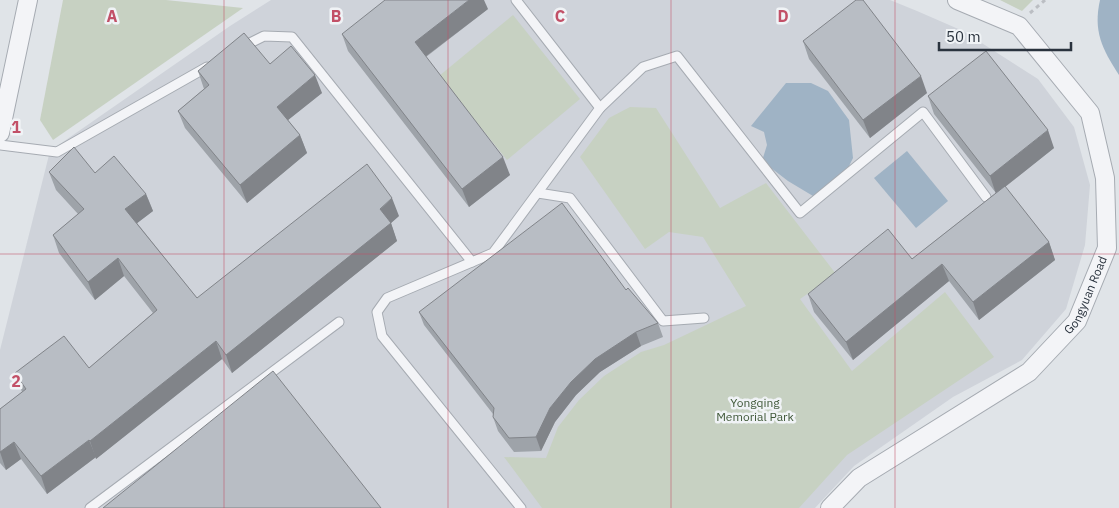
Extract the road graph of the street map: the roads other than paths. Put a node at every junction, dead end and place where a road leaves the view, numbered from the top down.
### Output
1 (28, 0) edge
2 (516, 0) edge
3 (957, 0) edge
4 (238, 50) edge
5 (212, 65) edge
6 (600, 108) junction
7 (0, 133) edge
8 (0, 145) edge
9 (538, 193) junction
10 (986, 197) dead end
11 (472, 262) junction
12 (704, 318) dead end
13 (339, 322) dead end
14 (90, 508) edge
15 (521, 508) edge
16 (830, 508) edge

1 - 7 street
2 - 6 lane
3 - 16 street, Gongyuan Road
4 - 11 lane
5 - 8 lane
6 - 9 lane
6 - 10 lane
9 - 11 lane
9 - 12 lane
11 - 15 lane
13 - 14 lane

